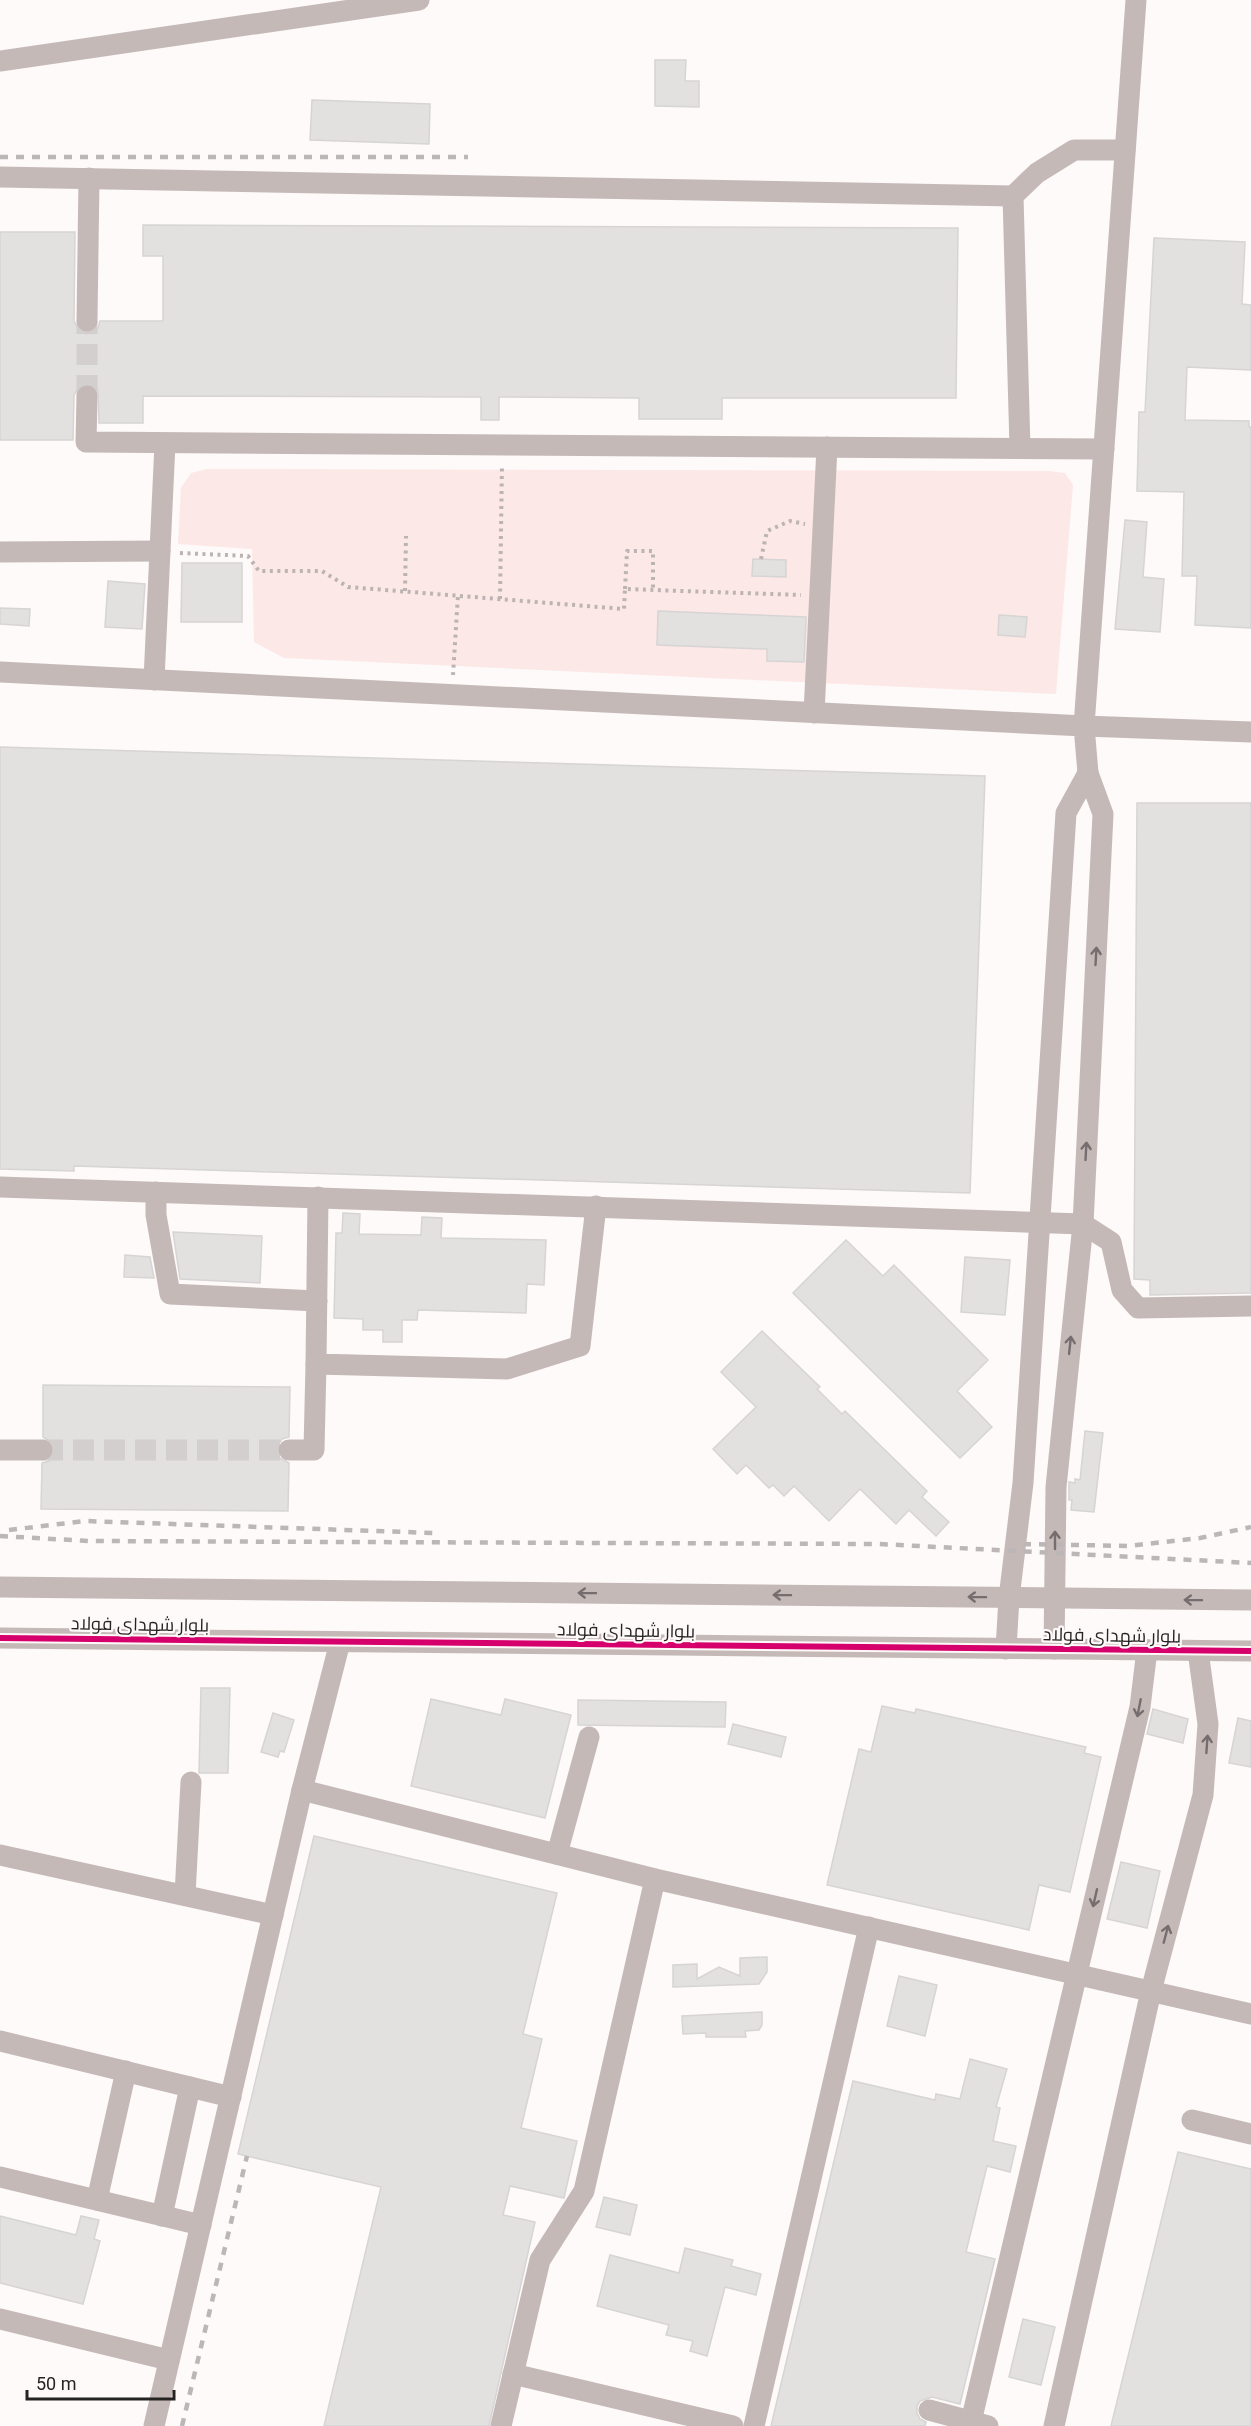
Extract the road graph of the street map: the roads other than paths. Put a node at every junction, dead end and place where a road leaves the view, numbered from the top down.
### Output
1 (419, 0) edge
2 (1136, 0) edge
3 (0, 61) edge
4 (1125, 150) junction
5 (0, 177) edge
6 (89, 178) junction
7 (1013, 196) junction
8 (87, 321) tunnel mouth
9 (87, 396) tunnel mouth
10 (165, 443) junction
11 (827, 447) junction
12 (1020, 448) junction
13 (1104, 449) junction
14 (160, 551) junction
15 (0, 552) edge
16 (0, 672) edge
17 (154, 680) junction
18 (814, 713) junction
19 (1084, 726) junction
20 (1251, 732) edge
21 (1088, 773) junction
22 (0, 1187) edge
23 (156, 1192) junction
24 (318, 1197) junction
25 (596, 1206) junction
26 (1039, 1222) junction
27 (1083, 1224) junction
28 (317, 1301) junction
29 (1251, 1306) edge
30 (316, 1364) junction
31 (0, 1450) edge
32 (42, 1450) tunnel mouth
33 (289, 1450) tunnel mouth
34 (0, 1587) edge
35 (1009, 1598) junction
36 (1055, 1598) junction
37 (1251, 1600) edge
38 (0, 1638) edge
39 (340, 1642) junction
40 (1006, 1649) junction
41 (1054, 1649) junction
42 (1147, 1650) junction
43 (1198, 1651) junction
44 (1251, 1651) edge
45 (590, 1737) dead end
46 (191, 1782) dead end
47 (302, 1790) junction
48 (557, 1854) junction
49 (0, 1855) edge
50 (655, 1879) junction
51 (185, 1895) junction
52 (273, 1915) junction
53 (869, 1927) junction
54 (1077, 1974) junction
55 (1151, 1991) junction
56 (1251, 2014) edge
57 (0, 2041) edge
58 (126, 2072) junction
59 (190, 2087) junction
60 (231, 2097) junction
61 (1192, 2120) dead end
62 (1251, 2134) edge
63 (0, 2177) edge
64 (97, 2200) junction
65 (162, 2216) junction
66 (201, 2225) junction
67 (0, 2319) edge
68 (169, 2360) junction
69 (513, 2374) junction
70 (929, 2410) dead end
71 (976, 2424) edge
72 (154, 2426) edge
73 (501, 2426) edge
74 (733, 2426) edge
75 (754, 2426) edge
76 (1054, 2426) edge

1 - 3 street
2 - 4 street
4 - 7 street
4 - 13 street
5 - 6 street
6 - 7 street
6 - 8 street
7 - 12 street
9 - 10 street
10 - 11 street
10 - 14 street
11 - 12 street
11 - 18 street
12 - 13 street
13 - 19 street
14 - 15 street
14 - 17 street
16 - 17 street
17 - 18 street
18 - 19 street
19 - 20 street
19 - 21 street
21 - 26 street
27 -> 21 street
22 - 23 street
23 - 24 street
23 - 28 street
24 - 25 street
24 - 28 street
25 - 26 street
25 - 30 street
26 - 27 street
26 - 35 street
27 - 29 street
36 -> 27 street
28 - 30 street
30 - 33 street
31 - 32 street
35 -> 34 street, بلوار شهدای فولاد
35 - 36 street, بلوار شهدای فولاد
35 - 40 street
37 -> 36 street, بلوار شهدای فولاد
36 - 41 street
38 - 39 street, بلوار شهدای فولاد
39 - 40 street, بلوار شهدای فولاد
39 - 47 street
40 - 41 street, بلوار شهدای فولاد
41 - 42 street, بلوار شهدای فولاد
42 - 43 street, بلوار شهدای فولاد
42 -> 54 street
43 - 44 street, بلوار شهدای فولاد
55 -> 43 street
45 - 48 street
46 - 51 street
47 - 48 street
47 - 52 street
48 - 50 street
49 - 51 street
50 - 53 street
50 - 69 street
51 - 52 street
52 - 60 street
53 - 54 street
53 - 75 street
54 - 55 street
54 - 71 street
55 - 56 street
55 - 76 street
57 - 58 street
58 - 59 street
58 - 64 street
59 - 60 street
59 - 65 street
60 - 66 street
61 - 62 street
63 - 64 street
64 - 65 street
65 - 66 street
66 - 68 street
67 - 68 street
68 - 72 street
69 - 73 street
69 - 74 street
70 - 71 street

